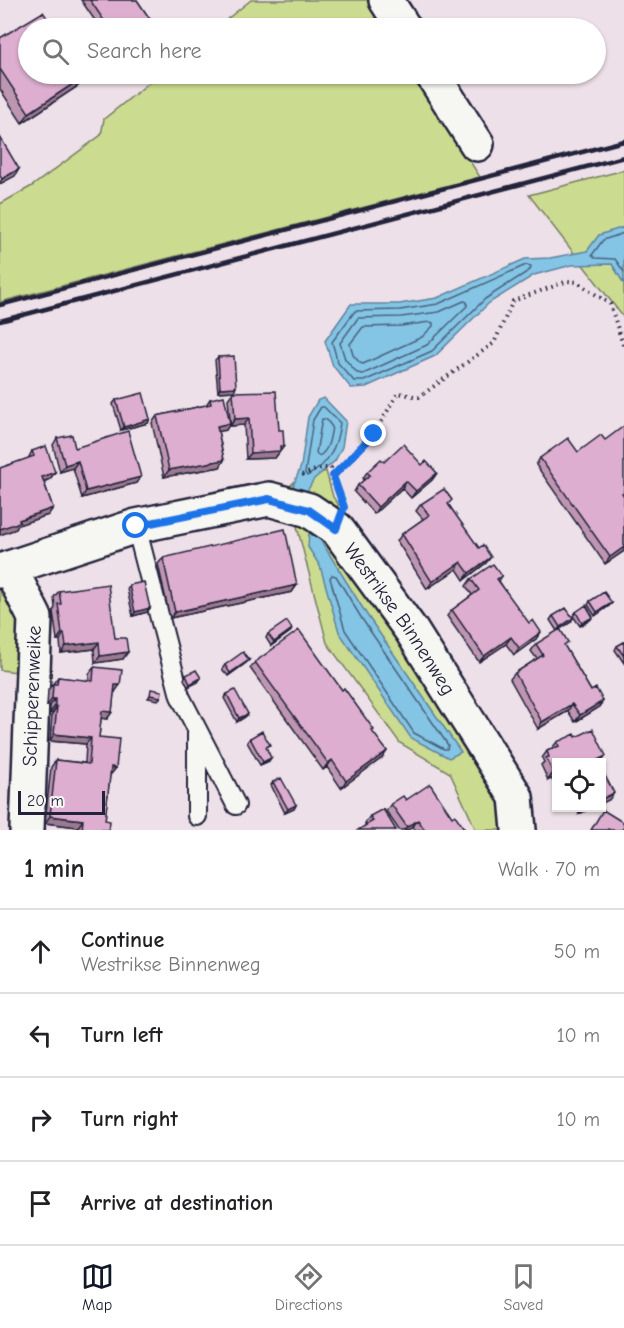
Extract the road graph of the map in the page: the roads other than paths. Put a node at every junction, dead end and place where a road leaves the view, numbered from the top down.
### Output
1 (386, 0) edge
2 (398, 18) edge
3 (438, 84) edge
4 (477, 144) dead end
5 (136, 526) junction
6 (5, 570) edge
7 (197, 730) junction
8 (236, 805) dead end
9 (197, 816) dead end
10 (27, 830) edge
11 (519, 830) edge

1 - 2 street
3 - 4 street
5 - 6 street, Westrikse Binnenweg
5 - 7 lane
5 - 11 street, Westrikse Binnenweg
6 - 10 street, Schipperenweike
7 - 8 lane
7 - 9 lane

